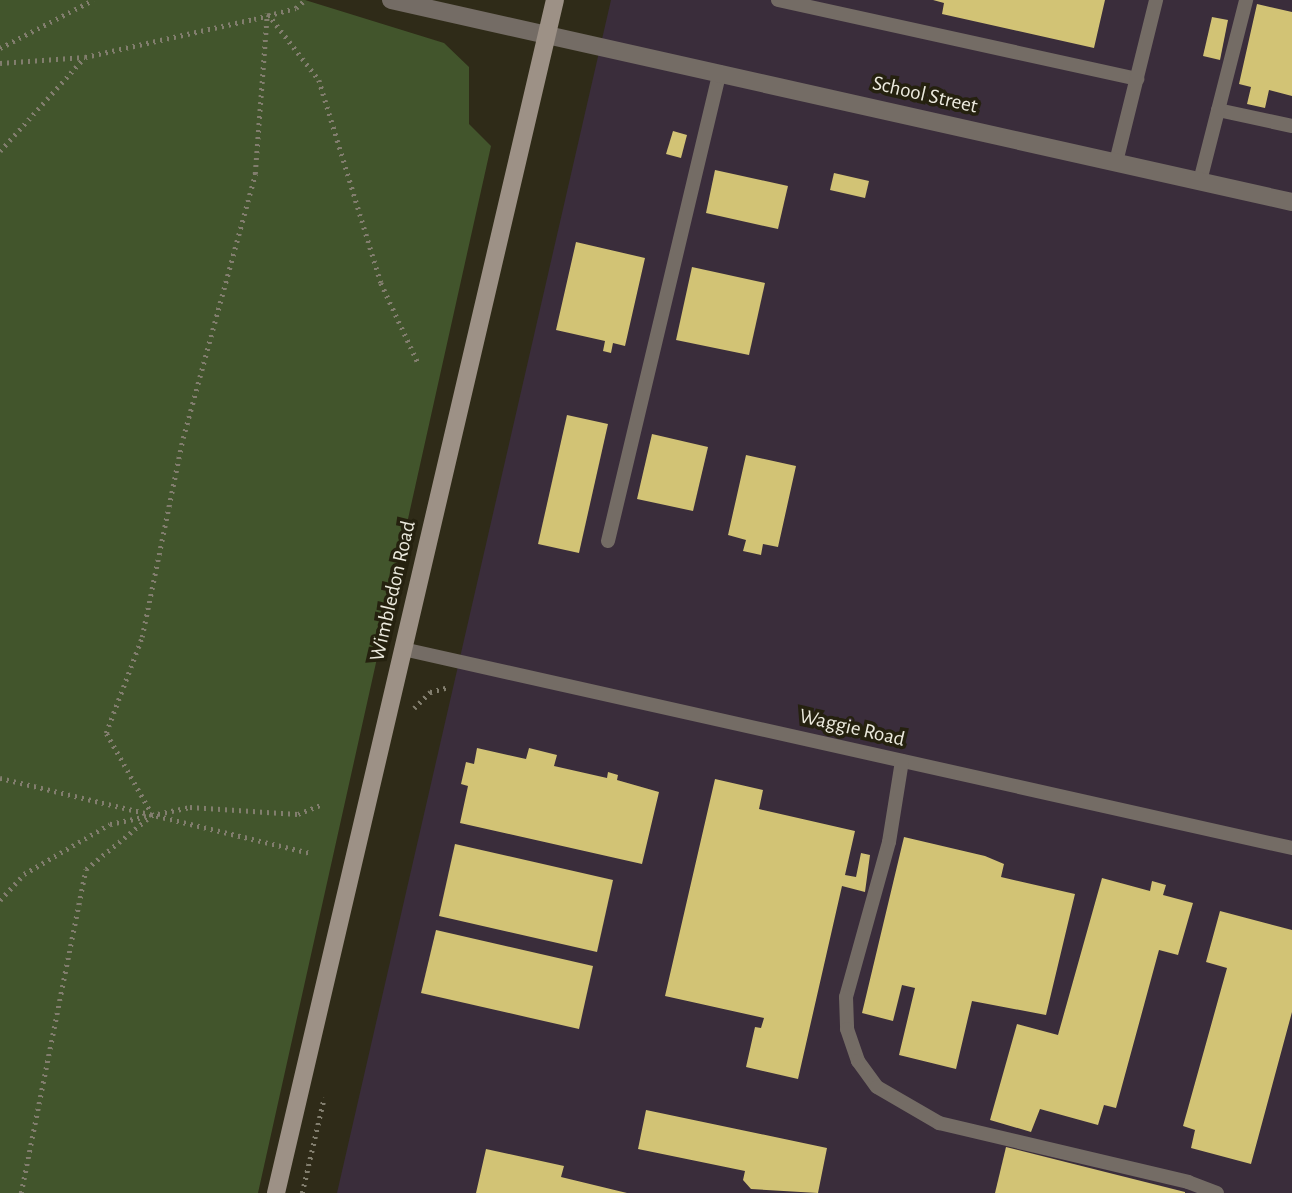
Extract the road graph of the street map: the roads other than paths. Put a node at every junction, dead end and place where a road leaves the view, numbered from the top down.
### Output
1 (391, 0) edge
2 (555, 0) edge
3 (778, 0) edge
4 (1156, 0) edge
5 (1246, 0) edge
6 (548, 33) junction
7 (720, 72) junction
8 (1137, 79) junction
9 (1218, 110) junction
10 (1292, 126) edge
11 (1116, 162) junction
12 (1200, 181) junction
13 (1292, 202) edge
14 (608, 541) dead end
15 (403, 649) junction
16 (902, 761) junction
17 (1292, 848) edge
18 (276, 1193) edge
19 (1217, 1193) edge

1 - 6 street, School Street
2 - 6 main road, Wimbledon Road
3 - 8 lane
4 - 8 lane
5 - 9 lane
6 - 7 street, School Street
6 - 15 main road, Wimbledon Road
7 - 11 street, School Street
7 - 14 lane
8 - 11 lane
9 - 10 lane
9 - 12 lane
11 - 12 street, School Street
12 - 13 street, School Street
15 - 16 lane, Waggie Road
15 - 18 main road, Wimbledon Road
16 - 17 lane, Waggie Road
16 - 19 lane

